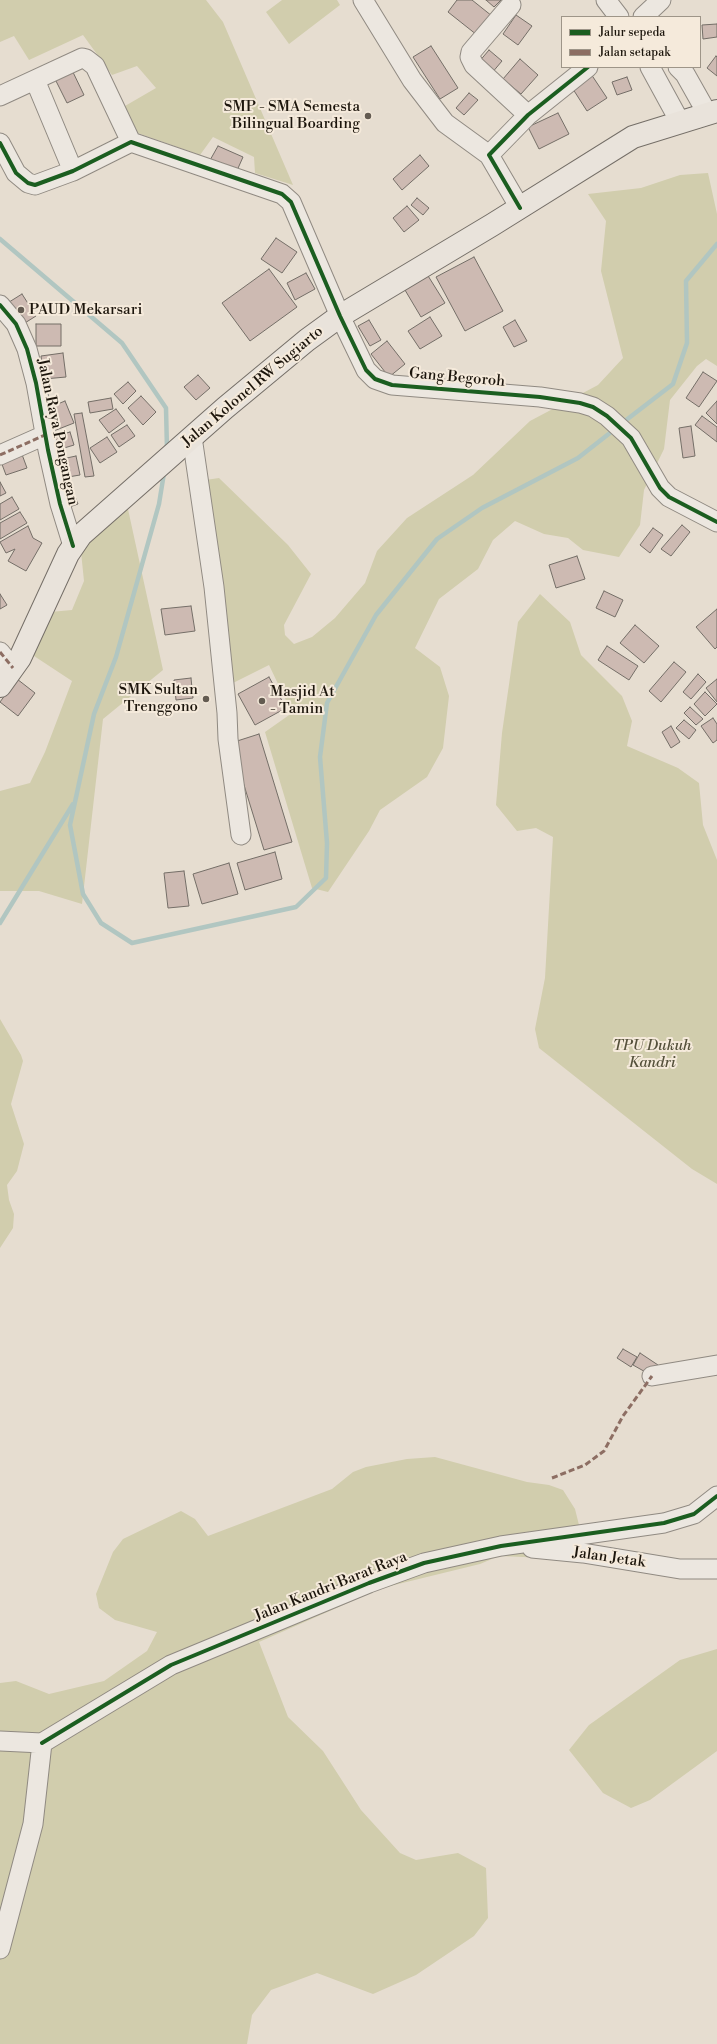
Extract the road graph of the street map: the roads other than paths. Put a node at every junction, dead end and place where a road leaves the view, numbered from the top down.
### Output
1 (363, 0) edge
2 (606, 0) edge
3 (662, 0) edge
4 (511, 5) dead end
5 (617, 16) edge
6 (644, 16) edge
7 (587, 68) edge
8 (651, 68) edge
9 (679, 68) edge
10 (35, 80) junction
11 (0, 96) edge
12 (712, 112) edge
13 (528, 115) junction
14 (680, 122) junction
15 (131, 142) junction
16 (0, 143) edge
17 (489, 154) junction
18 (73, 171) junction
19 (520, 208) junction
20 (0, 306) edge
21 (340, 316) junction
22 (45, 435) junction
23 (192, 436) junction
24 (0, 455) edge
25 (717, 522) edge
26 (73, 546) junction
27 (7, 660) edge
28 (0, 686) edge
29 (241, 835) dead end
30 (717, 1365) edge
31 (652, 1376) dead end
32 (717, 1496) edge
33 (501, 1546) junction
34 (717, 1569) edge
35 (0, 1741) edge
36 (42, 1743) junction
37 (0, 1949) edge

1 - 17 street
2 - 5 street
3 - 6 street
4 - 13 street
7 - 13 street
8 - 14 street
9 - 12 street
10 - 11 street
10 - 15 street
10 - 18 street
12 - 14 main road, Jalan Kolonel RW Sugiarto
13 - 17 street
14 - 19 main road, Jalan Kolonel RW Sugiarto
15 - 18 street
15 - 21 street, Gang Begoroh
16 - 18 street
17 - 19 street
19 - 21 main road, Jalan Kolonel RW Sugiarto
20 - 22 street, Jalan Raya Pongangan
21 - 23 main road, Jalan Kolonel RW Sugiarto
21 - 25 street, Gang Begoroh
22 - 24 street
22 - 26 street, Jalan Raya Pongangan
23 - 26 main road, Jalan Kolonel RW Sugiarto
23 - 29 street
26 - 27 main road, Jalan Kolonel RW Sugiarto
27 - 28 main road, Jalan Kolonel RW Sugiarto
30 - 31 street
32 - 33 street, Jalan Kandri Barat Raya
33 - 34 street, Jalan Jetak
33 - 36 street, Jalan Kandri Barat Raya
35 - 36 street
36 - 37 street

